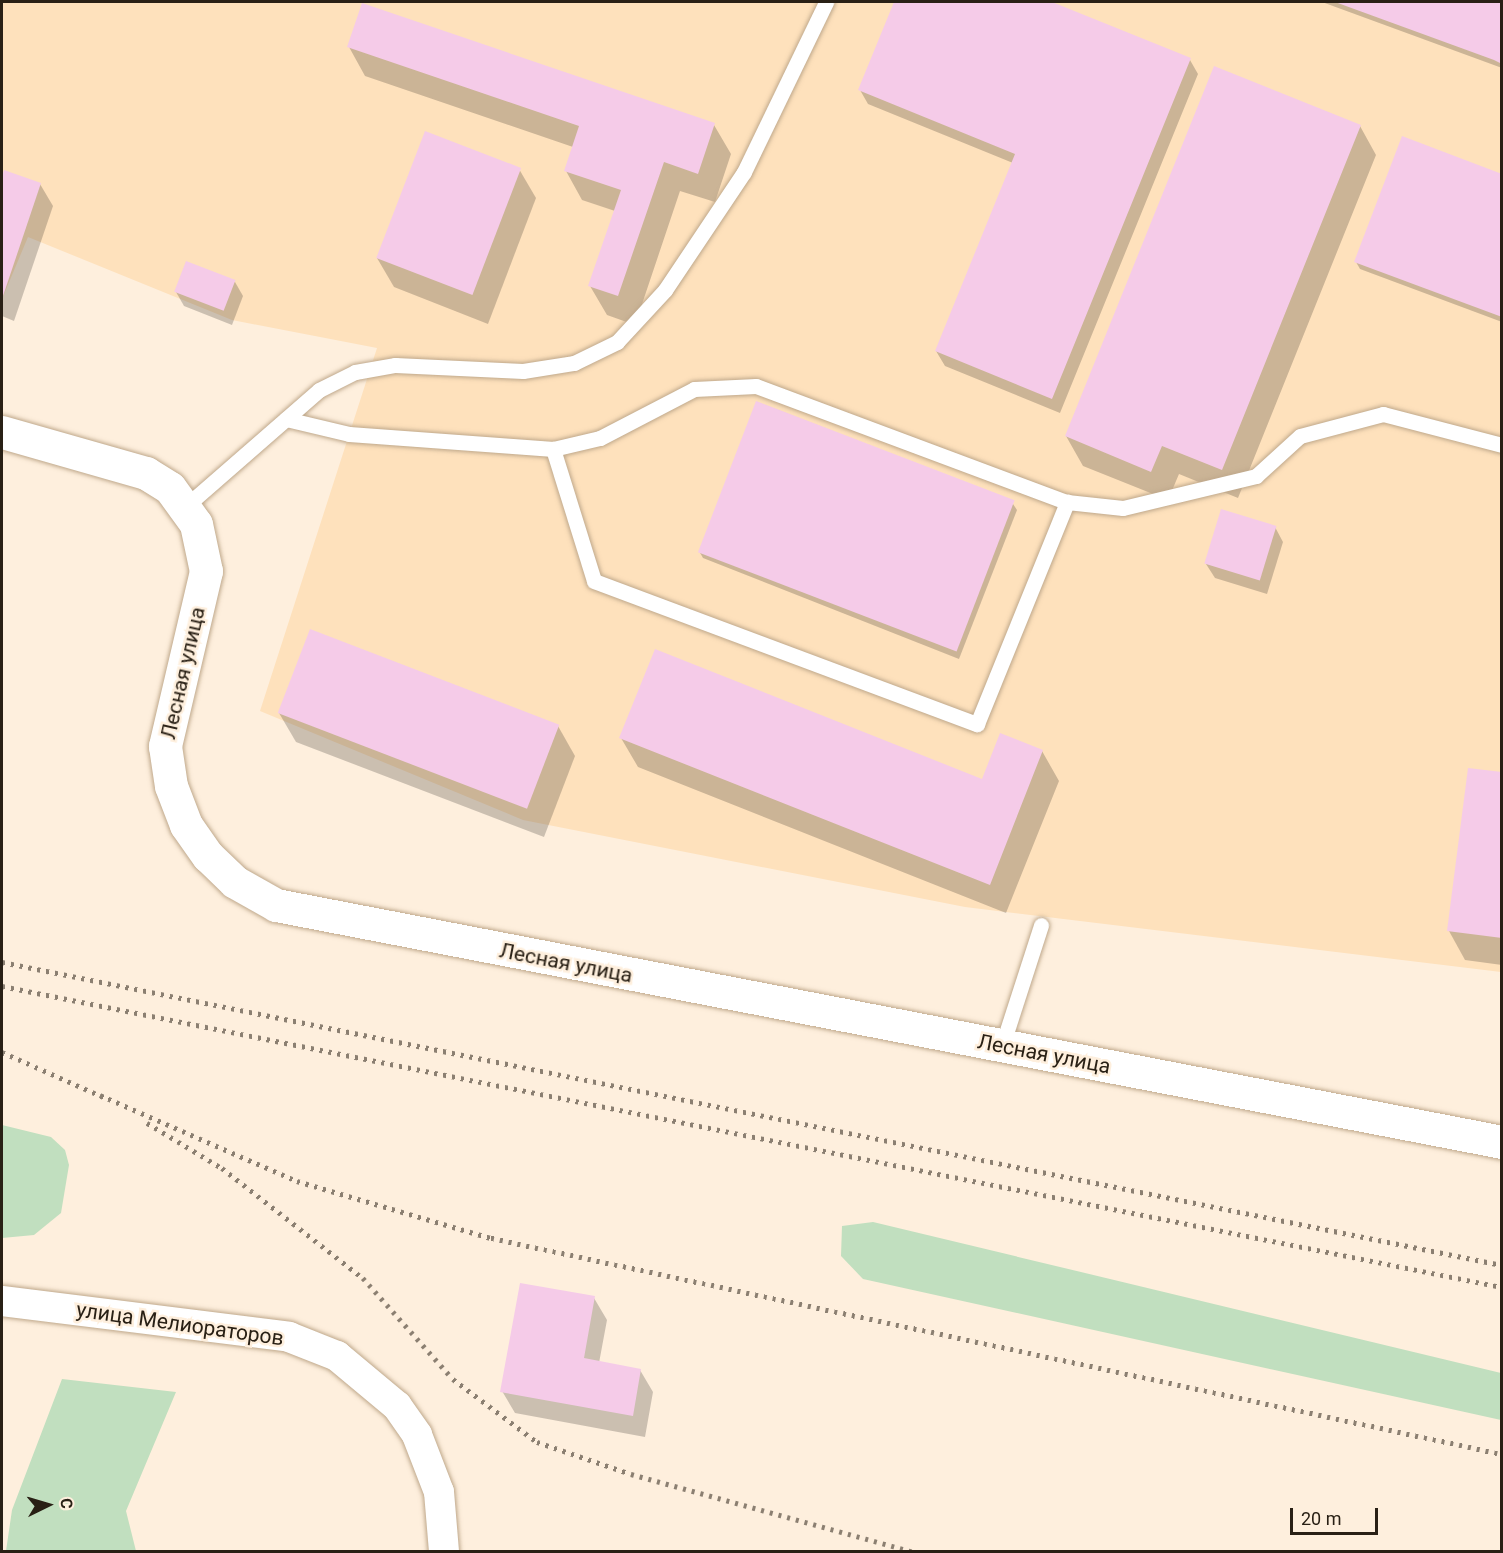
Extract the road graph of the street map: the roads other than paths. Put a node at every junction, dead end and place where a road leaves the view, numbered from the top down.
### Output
1 (826, 2) edge
2 (286, 419) junction
3 (2, 432) edge
4 (1502, 445) edge
5 (553, 449) junction
6 (1067, 502) junction
7 (186, 506) junction
8 (1041, 925) dead end
9 (1002, 1046) junction
10 (1502, 1142) edge
11 (2, 1300) edge
12 (444, 1551) edge

1 - 2 lane
2 - 5 lane
2 - 7 lane
3 - 7 street, Лесная улица
4 - 6 lane
5 - 6 lane
5 - 6 lane
7 - 9 street, Лесная улица
8 - 9 lane
9 - 10 street, Лесная улица
11 - 12 street, улица Мелиораторов

